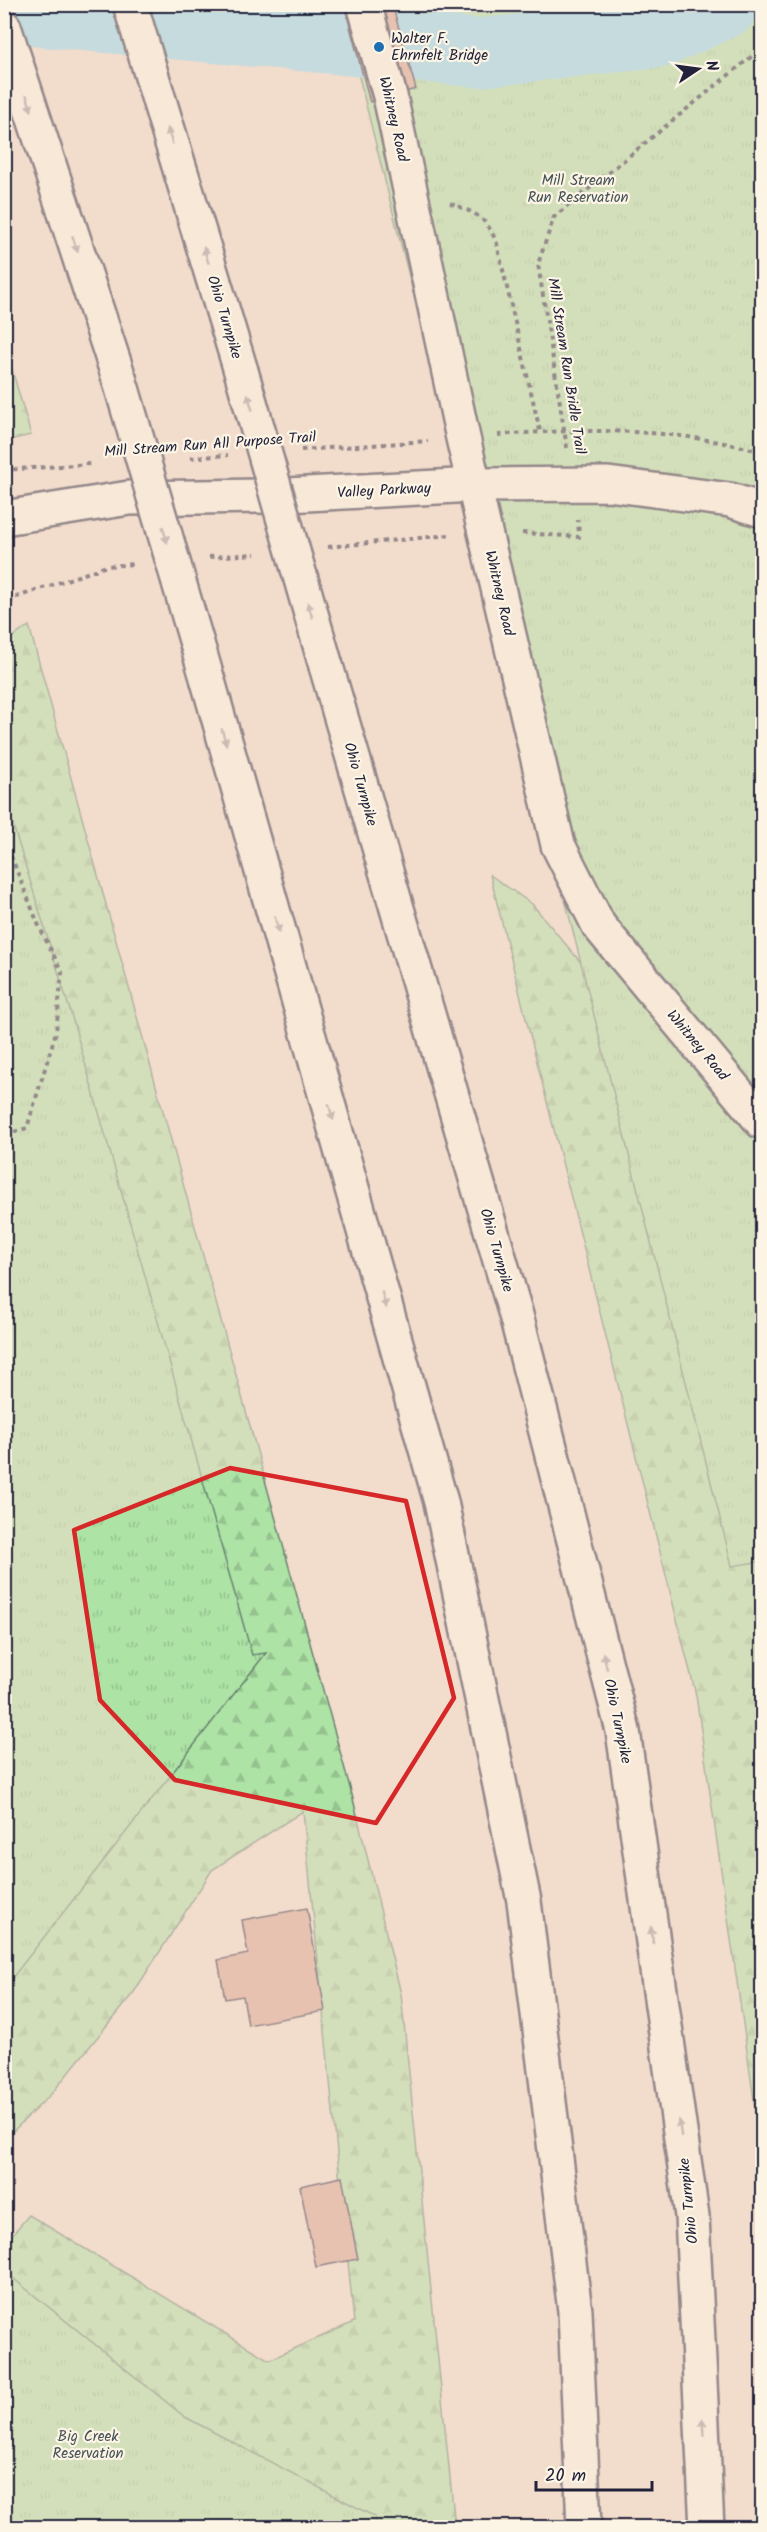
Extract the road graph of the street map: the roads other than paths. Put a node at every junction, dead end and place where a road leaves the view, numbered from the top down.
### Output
1 (130, 4) edge
2 (364, 4) edge
3 (4, 27) edge
4 (475, 485) junction
5 (762, 510) edge
6 (10, 523) edge
7 (762, 1122) edge
8 (584, 2528) edge
9 (708, 2528) edge

9 -> 1 main road, Ohio Turnpike, bridge
2 - 4 main road, Whitney Road
3 -> 8 main road, bridge
4 - 5 main road, Valley Parkway
4 - 6 main road, Valley Parkway
4 - 7 main road, Whitney Road

